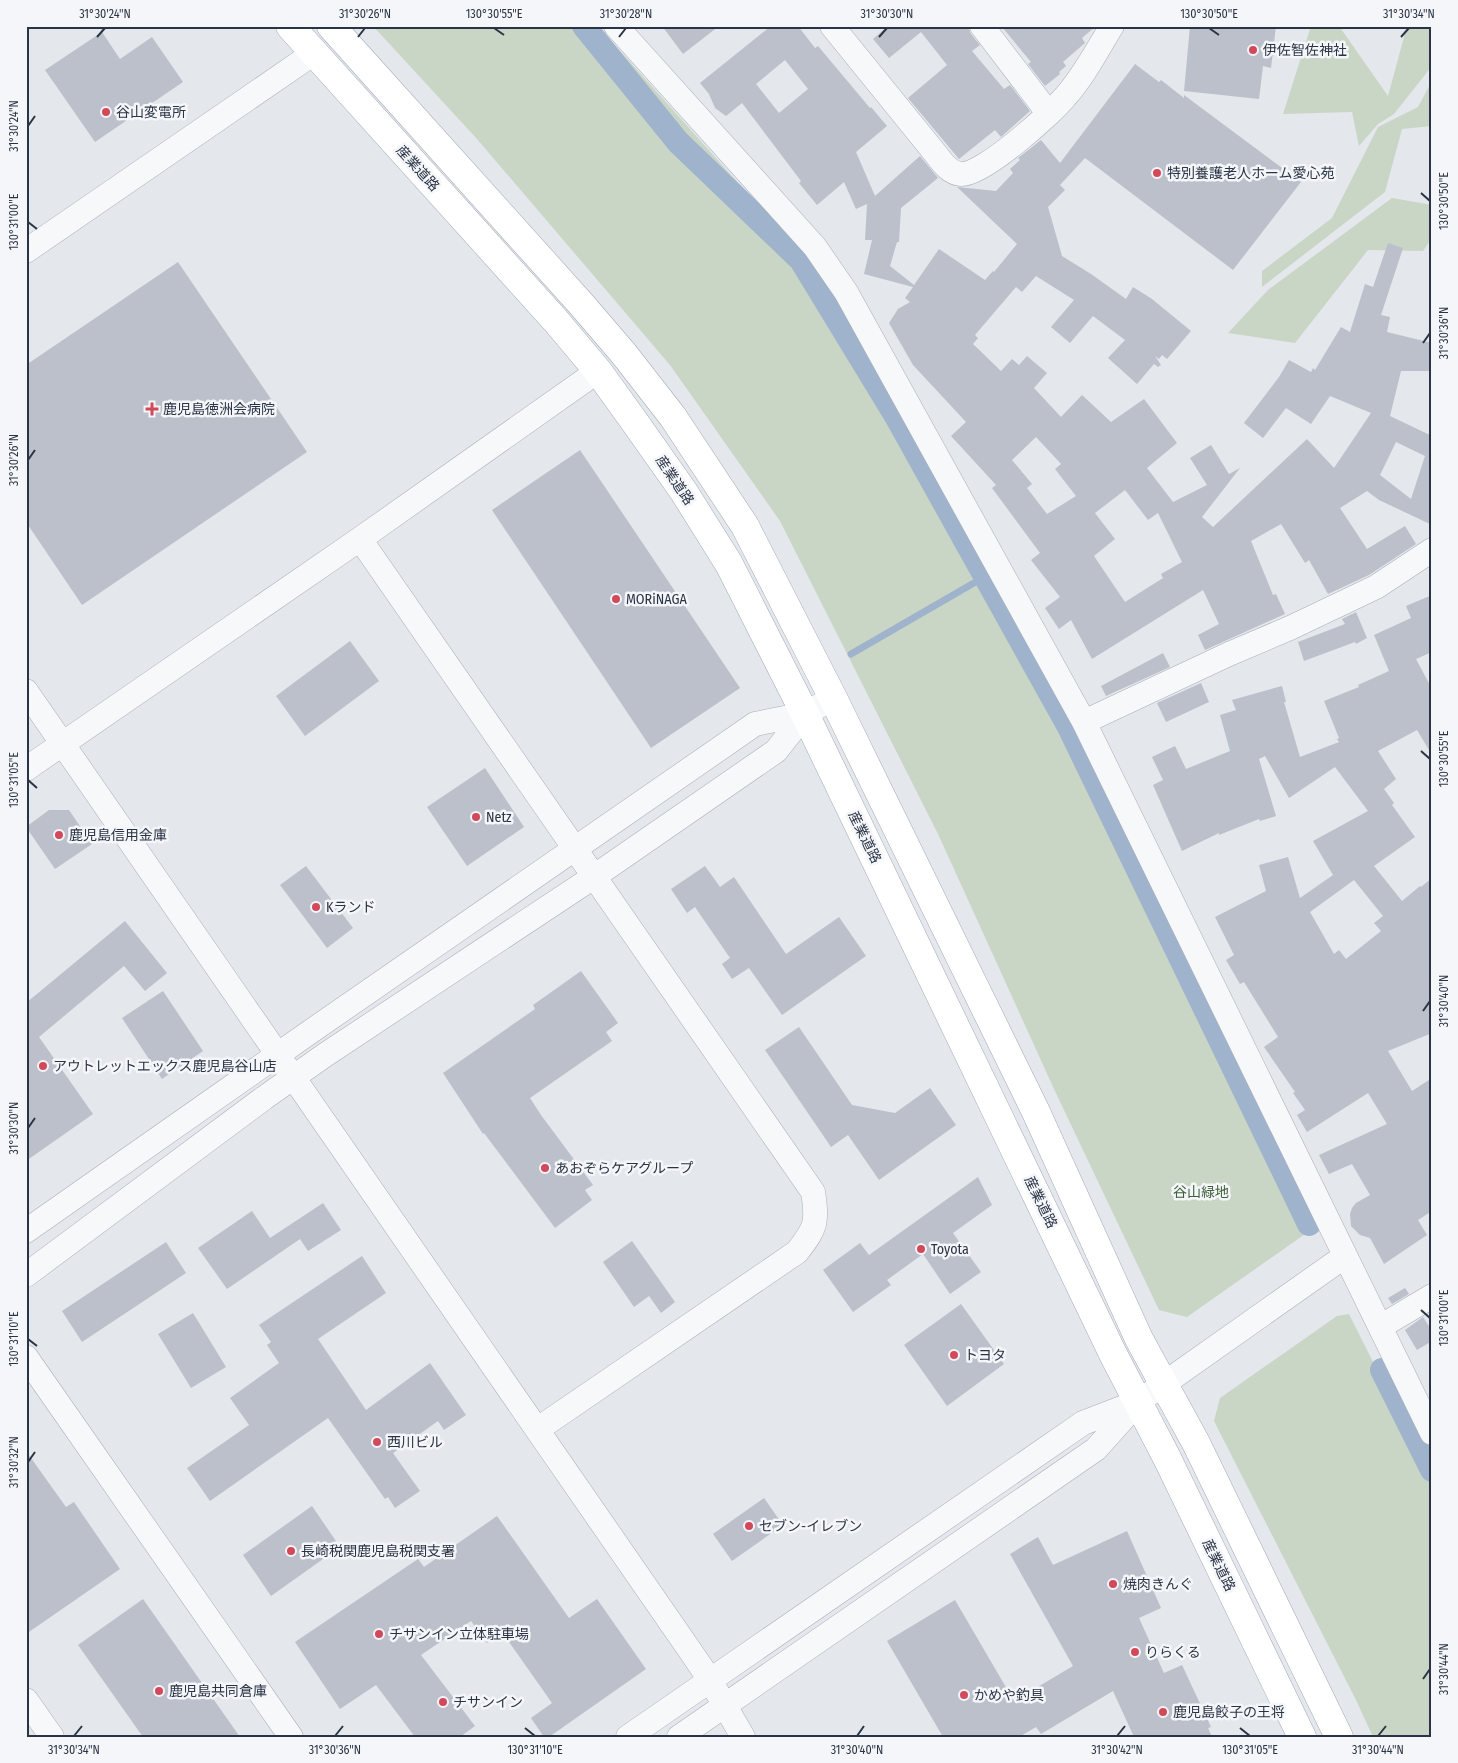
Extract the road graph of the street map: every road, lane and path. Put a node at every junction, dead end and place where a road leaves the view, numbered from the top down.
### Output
1 (290, 26) edge
2 (331, 26) edge
3 (832, 26) edge
4 (982, 26) edge
5 (1112, 26) edge
6 (624, 29) edge
7 (314, 53) junction
8 (1049, 114) junction
9 (26, 251) edge
10 (598, 371) junction
11 (360, 539) junction
12 (1432, 550) edge
13 (26, 691) edge
14 (833, 698) junction
15 (805, 714) junction
16 (1084, 722) junction
17 (63, 744) junction
18 (26, 769) edge
19 (575, 848) junction
20 (595, 876) junction
21 (278, 1054) junction
22 (294, 1077) junction
23 (26, 1231) edge
24 (1345, 1256) junction
25 (26, 1275) edge
26 (1432, 1296) edge
27 (1380, 1326) junction
28 (26, 1356) edge
29 (1164, 1383) junction
30 (1138, 1402) junction
31 (538, 1429) junction
32 (1432, 1433) edge
33 (710, 1680) junction
34 (26, 1700) edge
35 (725, 1705) junction
36 (52, 1737) edge
37 (291, 1737) edge
38 (628, 1737) edge
39 (679, 1737) edge
40 (743, 1737) edge
41 (1302, 1737) edge
42 (1339, 1737) edge

1 - 7 main road, 産業道路
2 - 14 main road
3 - 8 street
4 - 8 street
5 - 8 street
6 - 16 street
7 - 9 street
7 - 10 main road, 産業道路
10 - 11 street
10 - 15 main road, 産業道路
11 - 17 street
11 - 19 street
12 - 16 street
13 - 17 street
14 - 15 street
14 - 29 main road
15 - 19 street
15 - 20 street
15 - 30 main road, 産業道路
16 - 24 street
17 - 18 street
17 - 21 street
19 - 20 street
19 - 21 street
20 - 22 street
20 - 31 street
21 - 22 street
21 - 23 street
22 - 25 street
22 - 31 street
24 - 27 street
24 - 29 street
26 - 27 street
27 - 32 street
28 - 37 street
29 - 30 street
29 - 42 main road
30 - 33 street
30 - 35 street
30 - 41 main road, 産業道路
31 - 33 street
33 - 35 street
33 - 38 street
34 - 36 street
35 - 39 street
35 - 40 street

